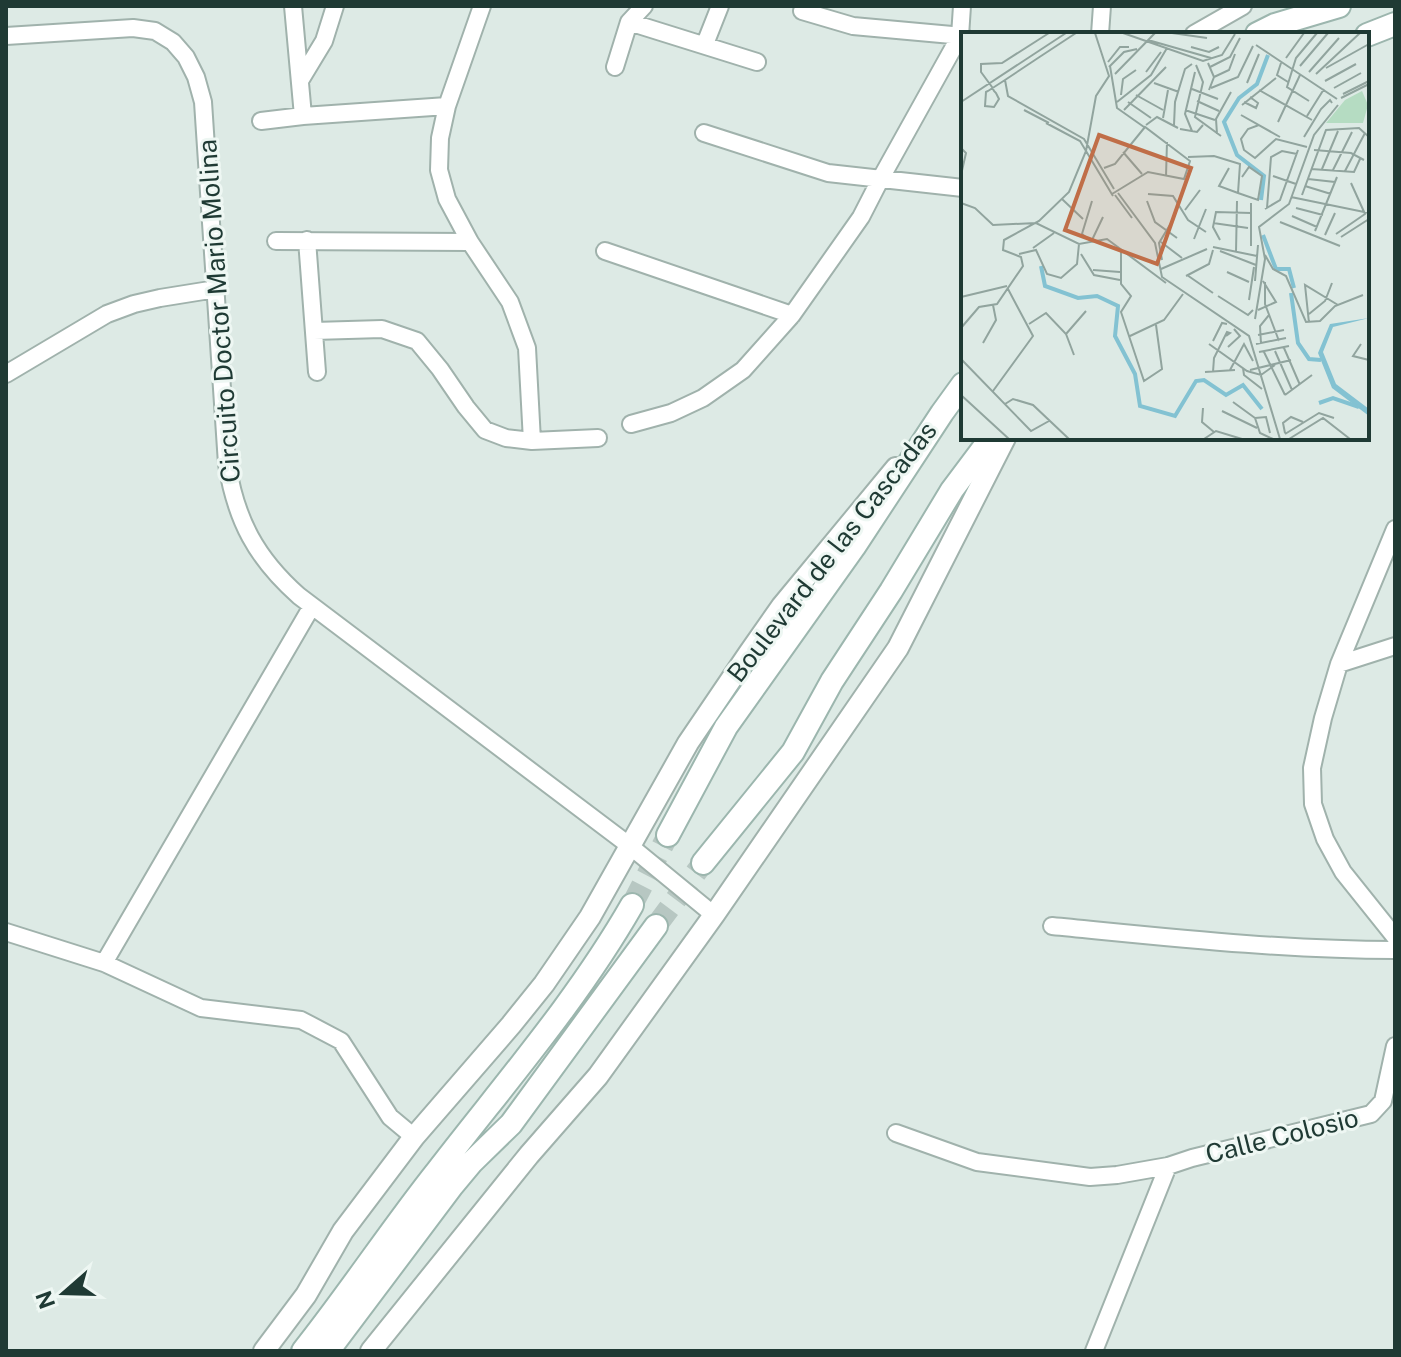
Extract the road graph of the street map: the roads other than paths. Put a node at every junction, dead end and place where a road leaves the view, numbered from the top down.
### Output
1 (293, 6) edge
2 (335, 6) edge
3 (482, 6) edge
4 (644, 6) edge
5 (720, 6) edge
6 (962, 6) edge
7 (1102, 6) edge
8 (1243, 6) edge
9 (1339, 6) edge
10 (802, 11) dead end
11 (629, 22) junction
12 (1395, 24) edge
13 (962, 32) edge
14 (1100, 32) edge
15 (1198, 32) edge
16 (1261, 32) edge
17 (1369, 34) edge
18 (6, 36) edge
19 (961, 36) edge
20 (961, 38) edge
21 (705, 44) junction
22 (757, 62) dead end
23 (615, 67) dead end
24 (301, 79) junction
25 (447, 106) junction
26 (303, 116) junction
27 (261, 121) dead end
28 (704, 133) dead end
29 (881, 178) junction
30 (961, 188) edge
31 (307, 240) junction
32 (276, 241) dead end
33 (470, 242) junction
34 (605, 251) dead end
35 (216, 289) junction
36 (792, 315) junction
37 (314, 331) junction
38 (317, 372) dead end
39 (6, 374) edge
40 (961, 387) edge
41 (942, 413) junction
42 (631, 424) dead end
43 (598, 438) dead end
44 (990, 440) edge
45 (1004, 440) edge
46 (532, 441) junction
47 (1395, 529) edge
48 (312, 606) junction
49 (1395, 646) edge
50 (1339, 664) junction
51 (668, 835) tunnel mouth
52 (630, 846) junction
53 (703, 863) tunnel mouth
54 (632, 905) tunnel mouth
55 (714, 915) junction
56 (656, 926) tunnel mouth
57 (1052, 926) dead end
58 (6, 932) edge
59 (1395, 937) edge
60 (1395, 950) edge
61 (104, 963) junction
62 (1395, 1046) edge
63 (896, 1133) dead end
64 (414, 1137) junction
65 (1168, 1166) junction
66 (264, 1351) edge
67 (303, 1351) edge
68 (328, 1351) edge
69 (371, 1351) edge
70 (1094, 1351) edge

1 - 24 street
2 - 24 street
3 - 25 street
4 - 11 street
5 - 21 street
6 - 13 street
7 - 14 street
8 - 15 street
9 - 16 main road
10 - 19 street
11 - 21 street
11 - 23 street
12 - 17 main road
18 - 35 street, Circuito Doctor Mario Molina
20 - 29 street
21 - 22 street
24 - 26 street
25 - 26 street
25 - 33 street
26 - 27 street
28 - 29 street
29 - 30 street
29 - 36 street
31 - 32 street
31 - 33 street
31 - 37 street
33 - 46 street
34 - 36 street
35 - 39 street
35 - 48 street, Circuito Doctor Mario Molina
36 - 42 street
37 - 38 street
37 - 46 street
40 - 41 main road, Boulevard de las Cascadas
41 - 51 main road
41 - 52 street, Boulevard de las Cascadas
43 - 46 street
44 - 53 main road
45 - 55 street
47 - 50 street
48 - 52 street, Circuito Doctor Mario Molina
48 - 61 street
49 - 50 street
50 - 59 street
52 - 55 street, Circuito Doctor Mario Molina
52 - 64 street, Boulevard de las Cascadas
54 - 67 main road
55 - 69 street
56 - 68 main road
57 - 60 street
58 - 61 street
61 - 64 street
62 - 65 street, Calle Colosio
63 - 65 street, Calle Colosio
64 - 66 street, Boulevard de las Cascadas
65 - 70 street

